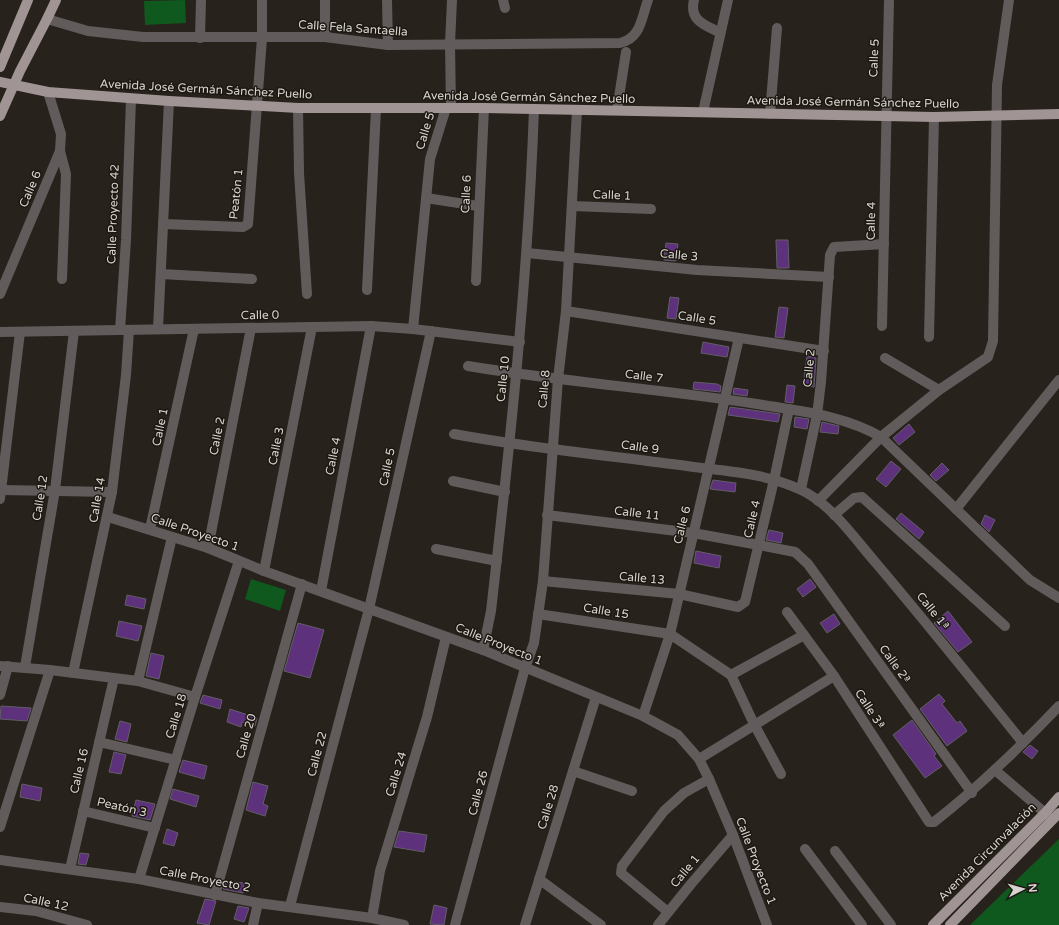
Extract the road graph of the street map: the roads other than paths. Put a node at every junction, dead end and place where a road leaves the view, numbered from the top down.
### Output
1 (28, 0) edge
2 (56, 0) edge
3 (201, 0) edge
4 (262, 0) edge
5 (325, 0) edge
6 (387, 0) edge
7 (452, 0) edge
8 (648, 0) edge
9 (694, 0) edge
10 (728, 0) edge
11 (889, 0) edge
12 (1009, 0) edge
13 (47, 20) junction
14 (777, 28) dead end
15 (719, 32) junction
16 (325, 37) junction
17 (200, 38) junction
18 (262, 38) junction
19 (450, 44) junction
20 (388, 45) junction
21 (626, 52) dead end
22 (0, 67) edge
23 (0, 82) edge
24 (14, 84) junction
25 (48, 92) junction
26 (131, 98) junction
27 (169, 101) junction
28 (257, 106) junction
29 (298, 108) junction
30 (449, 108) junction
31 (484, 108) junction
32 (376, 109) junction
33 (534, 109) junction
34 (577, 110) junction
35 (617, 110) junction
36 (703, 112) junction
37 (770, 114) junction
38 (1059, 114) edge
39 (0, 116) edge
40 (885, 116) junction
41 (997, 116) junction
42 (934, 117) junction
43 (60, 151) junction
44 (426, 198) junction
45 (478, 206) junction
46 (572, 206) junction
47 (651, 209) dead end
48 (163, 224) junction
49 (884, 244) junction
50 (527, 254) junction
51 (569, 258) junction
52 (161, 274) junction
53 (829, 278) junction
54 (62, 279) dead end
55 (252, 279) dead end
56 (476, 281) dead end
57 (1, 289) edge
58 (367, 290) dead end
59 (307, 294) dead end
60 (566, 311) junction
61 (370, 326) junction
62 (882, 326) dead end
63 (312, 327) junction
64 (251, 328) junction
65 (413, 329) junction
66 (125, 330) junction
67 (158, 330) junction
68 (194, 330) junction
69 (74, 331) junction
70 (0, 332) edge
71 (20, 332) junction
72 (431, 332) junction
73 (930, 337) dead end
74 (739, 338) junction
75 (520, 342) junction
76 (824, 351) junction
77 (885, 358) dead end
78 (468, 366) dead end
79 (516, 374) junction
80 (558, 379) junction
81 (1059, 380) edge
82 (938, 390) junction
83 (725, 399) junction
84 (789, 409) junction
85 (817, 414) junction
86 (454, 434) dead end
87 (881, 437) junction
88 (510, 445) junction
89 (3, 448) edge
90 (553, 448) junction
91 (709, 469) junction
92 (774, 480) junction
93 (453, 482) dead end
94 (801, 489) junction
95 (55, 490) junction
96 (112, 492) junction
97 (505, 492) junction
98 (1, 494) edge
99 (818, 501) junction
100 (956, 509) junction
101 (547, 515) junction
102 (834, 515) junction
103 (108, 518) junction
104 (150, 529) junction
105 (694, 533) junction
106 (172, 537) junction
107 (759, 545) junction
108 (208, 548) junction
109 (436, 549) dead end
110 (795, 552) joint
111 (239, 561) junction
112 (497, 561) junction
113 (264, 570) junction
114 (543, 581) junction
115 (302, 584) junction
116 (321, 591) junction
117 (679, 594) junction
118 (1059, 598) edge
119 (738, 607) joint
120 (369, 609) junction
121 (787, 612) dead end
122 (538, 614) junction
123 (1005, 626) dead end
124 (670, 634) junction
125 (804, 635) junction
126 (446, 637) junction
127 (483, 650) junction
128 (4, 666) edge
129 (25, 667) junction
130 (525, 668) junction
131 (50, 670) junction
132 (73, 673) junction
133 (731, 676) junction
134 (834, 676) junction
135 (114, 678) junction
136 (138, 681) junction
137 (0, 695) edge
138 (195, 697) junction
139 (596, 698) junction
140 (1059, 706) edge
141 (643, 716) junction
142 (754, 724) junction
143 (99, 742) junction
144 (1023, 743) junction
145 (699, 759) junction
146 (176, 760) junction
147 (995, 770) junction
148 (573, 771) junction
149 (781, 774) dead end
150 (709, 779) junction
151 (632, 791) dead end
152 (972, 792) junction
153 (1059, 797) edge
154 (83, 811) junction
155 (1053, 815) edge
156 (0, 827) edge
157 (155, 828) junction
158 (733, 836) junction
159 (805, 849) dead end
160 (835, 851) dead end
161 (0, 860) edge
162 (70, 869) junction
163 (139, 879) junction
164 (539, 879) junction
165 (215, 895) junction
166 (258, 903) junction
167 (290, 906) junction
168 (0, 907) edge
169 (668, 912) junction
170 (372, 918) junction
171 (937, 924) edge
172 (87, 925) edge
173 (253, 925) edge
174 (404, 925) edge
175 (455, 925) edge
176 (525, 925) edge
177 (601, 925) edge
178 (658, 925) edge
179 (767, 925) edge
180 (862, 925) edge
181 (891, 925) edge
182 (950, 925) edge

1 - 22 main road
2 - 13 main road
3 - 17 street
4 - 18 street
5 - 16 street
6 - 20 street
7 - 19 street, Calle 5
8 - 19 street, Calle Fela Santaella
9 - 15 street
10 - 15 street
11 - 40 street, Calle 5
12 - 41 street
13 - 17 street, Calle Fela Santaella
13 - 24 main road
14 - 37 street
15 - 36 street
16 - 18 street, Calle Fela Santaella
16 - 20 street, Calle Fela Santaella
17 - 18 street, Calle Fela Santaella
18 - 28 street
19 - 20 street, Calle Fela Santaella
19 - 30 street, Calle 5
21 - 35 street
23 - 24 main road, Avenida José Germán Sánchez Puello
24 - 25 main road, Avenida José Germán Sánchez Puello
24 - 39 main road
25 - 26 main road, Avenida José Germán Sánchez Puello
25 - 43 street, Calle 6
26 - 27 main road, Avenida José Germán Sánchez Puello
26 - 66 street, Calle Proyecto 42
27 - 28 main road, Avenida José Germán Sánchez Puello
27 - 48 street
28 - 29 main road, Avenida José Germán Sánchez Puello
28 - 48 street, Peatón 1
29 - 32 main road, Avenida José Germán Sánchez Puello
29 - 59 street
30 - 31 main road, Avenida José Germán Sánchez Puello
30 - 32 main road, Avenida José Germán Sánchez Puello
30 - 44 street, Calle 5
31 - 33 main road, Avenida José Germán Sánchez Puello
31 - 45 street, Calle 6
32 - 58 street
33 - 34 main road, Avenida José Germán Sánchez Puello
33 - 50 street, Calle 10
34 - 35 main road, Avenida José Germán Sánchez Puello
34 - 46 street, Calle 8
35 - 36 main road, Avenida José Germán Sánchez Puello
36 - 37 main road, Avenida José Germán Sánchez Puello
37 - 40 main road, Avenida José Germán Sánchez Puello
38 - 41 main road, Avenida José Germán Sánchez Puello
40 - 42 main road, Avenida José Germán Sánchez Puello
40 - 49 street, Calle 4
41 - 42 main road, Avenida José Germán Sánchez Puello
41 - 82 street
42 - 73 street
43 - 54 street
43 - 57 street, Calle 6
44 - 45 street
44 - 65 street, Calle 5
45 - 56 street, Calle 6
46 - 47 street, Calle 1
46 - 51 street, Calle 8
48 - 52 street
49 - 53 street, Calle 2
49 - 62 street, Calle 4
50 - 51 street, Calle 3
50 - 75 street, Calle 10
51 - 53 street, Calle 3
51 - 60 street, Calle 8
52 - 55 street
52 - 67 street
53 - 76 street, Calle 2
60 - 74 street, Calle 5
60 - 80 street, Calle 8
61 - 63 street, Calle 0
61 - 65 street, Calle 0
61 - 116 street, Calle 4
63 - 64 street, Calle 0
63 - 113 street, Calle 3
64 - 68 street, Calle 0
64 - 108 street, Calle 2
65 - 72 street, Calle 0
66 - 67 street, Calle 0
66 - 69 street, Calle 0
66 - 96 street, Calle 14
67 - 68 street, Calle 0
68 - 104 street, Calle 1
69 - 71 street, Calle 0
69 - 95 street, Calle 12
70 - 71 street, Calle 0
71 - 89 street
72 - 75 street, Calle 0
72 - 120 street, Calle 5
74 - 76 street, Calle 5
74 - 83 street, Calle 6
75 - 79 street, Calle 10
76 - 85 street, Calle 2
77 - 82 street
78 - 79 street, Calle 7
79 - 80 street, Calle 7
79 - 88 street, Calle 10
80 - 83 street, Calle 7
80 - 90 street, Calle 8
81 - 100 street
82 - 87 street
83 - 84 street, Calle 7
83 - 91 street, Calle 6
84 - 85 street, Calle 7
84 - 92 street, Calle 4
85 - 87 street, Calle 7
85 - 94 street, Calle 2
86 - 88 street, Calle 9
87 - 99 street
87 - 100 street, Calle 7
88 - 90 street, Calle 9
88 - 97 street, Calle 10
89 - 98 street
90 - 91 street, Calle 9
90 - 101 street, Calle 8
91 - 92 street, Calle 9
91 - 105 street, Calle 6
92 - 94 street, Calle 9
92 - 107 street, Calle 4
93 - 97 street
94 - 99 street, Calle 9
95 - 96 street
95 - 98 street
95 - 129 street, Calle 12
96 - 103 street, Calle 14
97 - 112 street, Calle 10
99 - 102 street, Calle 1ª
100 - 118 street, Calle 7
101 - 105 street, Calle 11
101 - 114 street, Calle 8
102 - 123 street
102 - 144 street, Calle 1ª
103 - 104 street, Calle Proyecto 1
103 - 132 street, Calle 14
104 - 106 street, Calle Proyecto 1
105 - 107 street, Calle 11
105 - 117 street, Calle 6
106 - 108 street, Calle Proyecto 1
106 - 136 street
107 - 110 street, Calle 11
107 - 119 street, Calle 4
108 - 111 street, Calle Proyecto 1
109 - 112 street
110 - 152 street, Calle 2ª
111 - 113 street, Calle Proyecto 1
111 - 138 street, Calle 18
112 - 127 street, Calle 10
113 - 115 street, Calle Proyecto 1
114 - 117 street, Calle 13
114 - 122 street, Calle 8
115 - 116 street, Calle Proyecto 1
115 - 165 street, Calle 20
116 - 120 street, Calle Proyecto 1
117 - 119 street, Calle 13
117 - 124 street, Calle 6
120 - 126 street, Calle Proyecto 1
120 - 167 street, Calle 22
121 - 125 street, Calle 3ª
122 - 124 street, Calle 15
122 - 130 street, Calle 8
124 - 133 street
124 - 141 street, Calle 6
125 - 133 street
125 - 134 street, Calle 3ª
126 - 127 street, Calle Proyecto 1
126 - 170 street, Calle 24
127 - 130 street, Calle Proyecto 1
128 - 129 street
128 - 137 street
129 - 131 street
130 - 139 street, Calle Proyecto 1
130 - 175 street, Calle 26
131 - 132 street
131 - 156 street
132 - 135 street
133 - 142 street
134 - 142 street
134 - 152 street, Calle 3ª
135 - 136 street
135 - 143 street, Calle 16
136 - 138 street
138 - 146 street, Calle 18
139 - 141 street, Calle Proyecto 1
139 - 148 street, Calle 28
140 - 144 street
141 - 145 street, Calle Proyecto 1
142 - 145 street
142 - 149 street
143 - 146 street
143 - 154 street, Calle 16
144 - 147 street
145 - 150 street, Calle Proyecto 1
146 - 157 street, Calle 18
147 - 152 street
147 - 155 street
148 - 151 street
148 - 164 street, Calle 28
150 - 158 street, Calle Proyecto 1
150 - 169 street
153 - 155 main road, Avenida Circunvalación
154 - 157 street, Peatón 3
154 - 162 street, Calle 16
155 - 171 main road, Avenida Circunvalación
155 - 182 main road, Avenida Circunvalación
157 - 163 street, Calle 18
158 - 169 street, Calle 1
158 - 179 street, Calle Proyecto 1
159 - 180 street
160 - 181 street
161 - 162 street, Calle Proyecto 2
162 - 163 street, Calle Proyecto 2
163 - 165 street, Calle Proyecto 2
164 - 176 street, Calle 28
164 - 177 street
165 - 166 street, Calle Proyecto 2
166 - 167 street, Calle Proyecto 2
166 - 173 street
167 - 170 street, Calle Proyecto 2
168 - 172 street, Calle 12
169 - 178 street, Calle 1
170 - 174 street, Calle Proyecto 2

